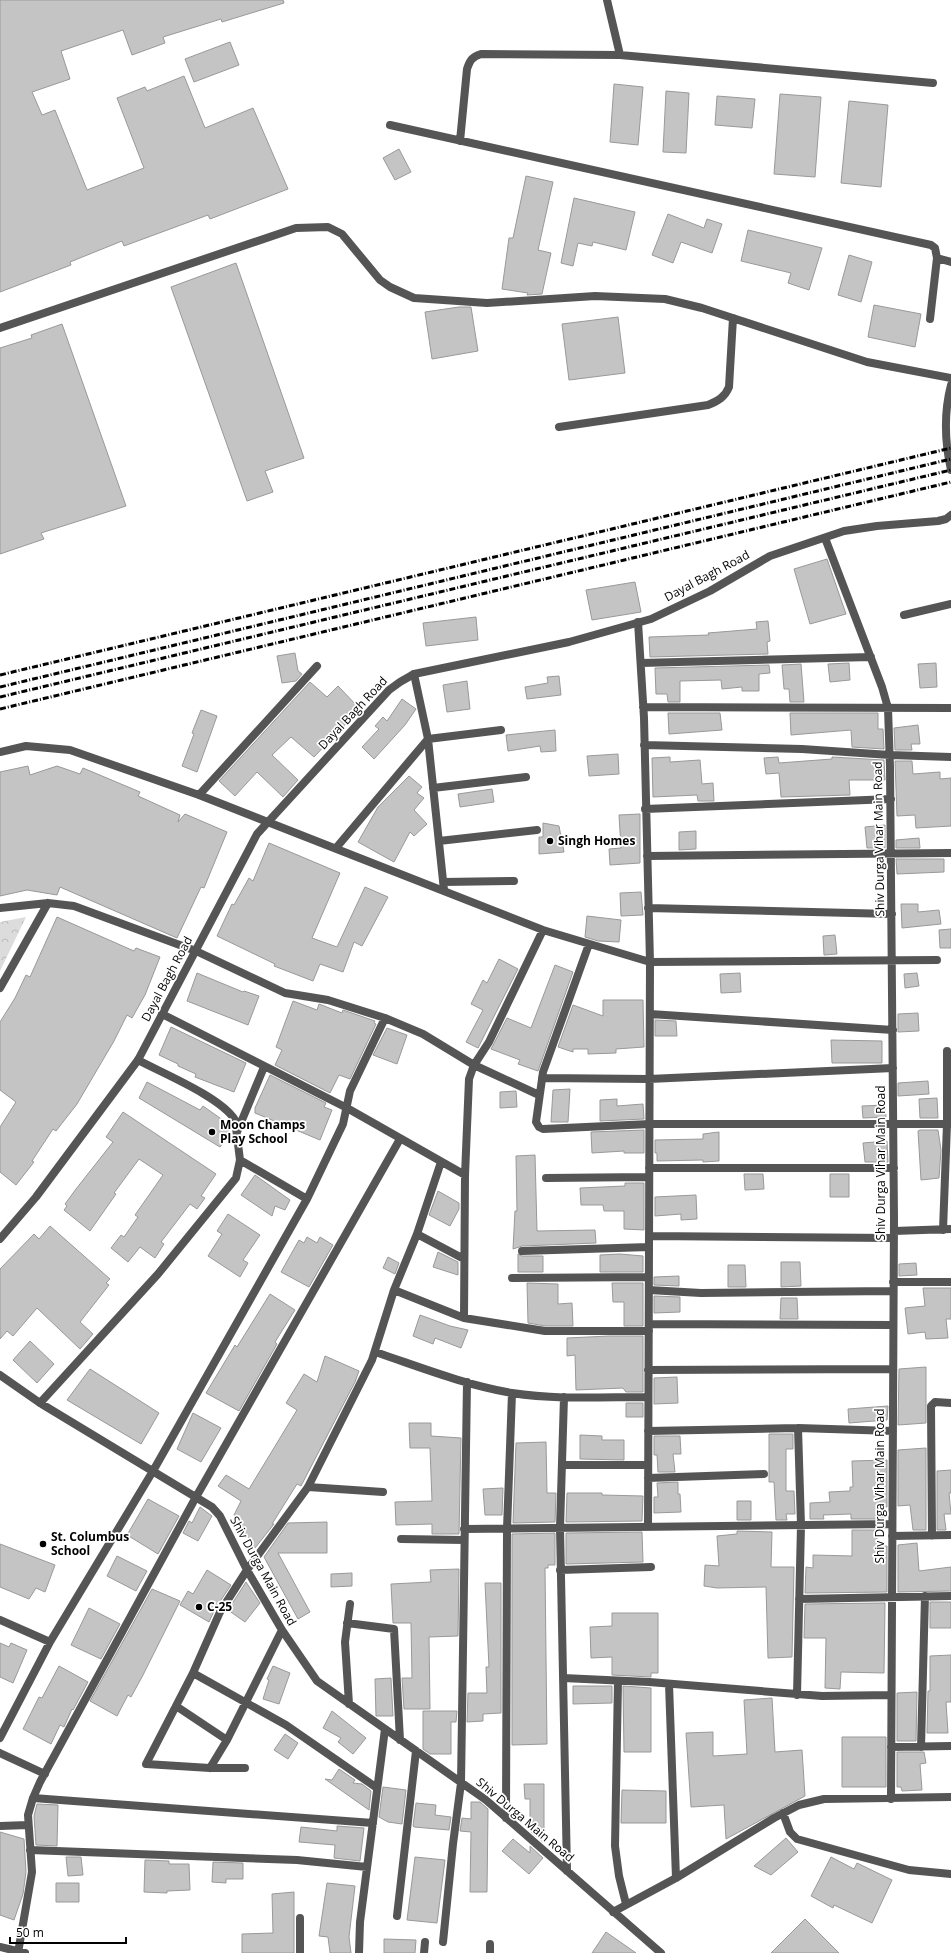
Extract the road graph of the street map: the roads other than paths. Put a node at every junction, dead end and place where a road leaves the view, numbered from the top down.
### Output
1 (607, 0) edge
2 (620, 54) junction
3 (933, 83) dead end
4 (390, 125) dead end
5 (460, 141) junction
6 (937, 258) junction
7 (951, 262) edge
8 (733, 318) junction
9 (930, 318) dead end
10 (0, 328) edge
11 (951, 378) edge
12 (951, 385) edge
13 (559, 427) dead end
14 (951, 470) edge
15 (951, 516) edge
16 (825, 538) junction
17 (951, 604) edge
18 (904, 615) dead end
19 (638, 622) junction
20 (871, 657) junction
21 (641, 663) junction
22 (317, 666) dead end
23 (414, 674) junction
24 (643, 707) junction
25 (888, 708) junction
26 (951, 708) edge
27 (501, 730) dead end
28 (428, 739) junction
29 (644, 745) junction
30 (0, 752) edge
31 (890, 755) junction
32 (951, 757) edge
33 (526, 777) dead end
34 (433, 788) junction
35 (199, 795) junction
36 (891, 799) junction
37 (645, 809) junction
38 (269, 822) junction
39 (537, 830) dead end
40 (439, 840) junction
41 (336, 848) junction
42 (951, 853) edge
43 (891, 855) junction
44 (646, 856) junction
45 (514, 881) dead end
46 (443, 886) junction
47 (48, 903) junction
48 (0, 908) edge
49 (648, 908) junction
50 (892, 914) junction
51 (543, 930) junction
52 (589, 944) junction
53 (196, 951) junction
54 (938, 960) dead end
55 (892, 961) junction
56 (650, 962) junction
57 (0, 988) edge
58 (162, 1014) junction
59 (650, 1014) junction
60 (385, 1018) junction
61 (893, 1030) junction
62 (947, 1051) dead end
63 (138, 1060) junction
64 (474, 1065) junction
65 (264, 1067) junction
66 (893, 1068) junction
67 (542, 1078) junction
68 (649, 1080) junction
69 (539, 1095) junction
70 (347, 1108) junction
71 (650, 1124) junction
72 (894, 1124) junction
73 (949, 1124) edge
74 (236, 1134) junction
75 (400, 1139) junction
76 (240, 1160) junction
77 (441, 1162) junction
78 (649, 1168) junction
79 (894, 1168) junction
80 (465, 1175) junction
81 (649, 1177) junction
82 (546, 1178) dead end
83 (306, 1199) junction
84 (947, 1230) edge
85 (417, 1234) junction
86 (893, 1234) junction
87 (649, 1236) junction
88 (0, 1238) edge
89 (649, 1247) junction
90 (522, 1251) dead end
91 (464, 1258) junction
92 (649, 1277) junction
93 (512, 1278) dead end
94 (951, 1282) edge
95 (893, 1287) junction
96 (394, 1290) junction
97 (649, 1290) junction
98 (464, 1318) junction
99 (893, 1324) junction
100 (649, 1327) junction
101 (375, 1352) junction
102 (893, 1369) junction
103 (648, 1370) junction
104 (0, 1375) edge
105 (467, 1382) junction
106 (512, 1393) junction
107 (564, 1397) junction
108 (648, 1397) junction
109 (40, 1403) junction
110 (951, 1403) edge
111 (798, 1428) junction
112 (648, 1431) junction
113 (893, 1431) junction
114 (648, 1464) junction
115 (562, 1465) junction
116 (153, 1471) junction
117 (764, 1474) dead end
118 (648, 1478) junction
119 (308, 1487) junction
120 (382, 1492) dead end
121 (196, 1497) junction
122 (892, 1524) junction
123 (801, 1525) junction
124 (648, 1527) junction
125 (560, 1528) junction
126 (464, 1529) junction
127 (507, 1529) junction
128 (951, 1535) edge
129 (892, 1536) junction
130 (932, 1536) junction
131 (401, 1539) dead end
132 (464, 1540) junction
133 (651, 1567) dead end
134 (247, 1570) junction
135 (560, 1570) junction
136 (892, 1596) junction
137 (926, 1596) junction
138 (951, 1596) edge
139 (799, 1599) junction
140 (350, 1604) dead end
141 (0, 1620) edge
142 (347, 1624) junction
143 (282, 1630) junction
144 (50, 1642) junction
145 (193, 1673) junction
146 (563, 1678) junction
147 (618, 1681) junction
148 (669, 1684) junction
149 (797, 1694) junction
150 (892, 1695) junction
151 (246, 1702) junction
152 (348, 1704) junction
153 (176, 1706) junction
154 (385, 1729) junction
155 (0, 1738) edge
156 (227, 1740) junction
157 (400, 1740) junction
158 (951, 1746) edge
159 (891, 1747) junction
160 (921, 1747) junction
161 (416, 1751) junction
162 (0, 1753) edge
163 (210, 1768) junction
164 (245, 1768) dead end
165 (45, 1774) junction
166 (461, 1783) junction
167 (377, 1788) junction
168 (951, 1797) edge
169 (33, 1798) junction
170 (891, 1799) junction
171 (783, 1813) junction
172 (506, 1818) junction
173 (373, 1823) junction
174 (28, 1825) junction
175 (0, 1826) edge
176 (30, 1850) junction
177 (367, 1867) junction
178 (567, 1871) junction
179 (951, 1874) edge
180 (676, 1878) junction
181 (626, 1904) junction
182 (613, 1912) junction
183 (397, 1916) dead end
184 (300, 1918) dead end
185 (425, 1942) dead end
186 (443, 1942) dead end
187 (490, 1944) dead end
188 (0, 1947) edge
189 (21, 1952) edge
190 (659, 1952) edge
191 (300, 1953) edge
192 (359, 1953) edge
193 (424, 1953) edge
194 (490, 1953) edge

1 - 2 street
2 - 3 street
2 - 5 street
4 - 5 street
5 - 6 street
6 - 7 street
6 - 9 street
8 - 10 street
8 - 11 street
8 - 13 street
12 - 14 street
15 - 16 street, Dayal Bagh Road
16 - 19 street, Dayal Bagh Road
16 - 20 street, Shiv Durga Vihar Main Road
17 - 18 street
19 - 21 street
19 - 23 street, Dayal Bagh Road
20 - 21 street
20 - 25 street, Shiv Durga Vihar Main Road
21 - 24 street
22 - 35 street
23 - 28 street
23 - 38 street, Dayal Bagh Road
24 - 25 street
24 - 29 street
25 - 26 street
25 - 31 street, Shiv Durga Vihar Main Road
27 - 28 street
28 - 34 street
28 - 41 street
29 - 31 street
29 - 37 street
30 - 35 street
31 - 32 street
31 - 36 street, Shiv Durga Vihar Main Road
33 - 34 street
34 - 40 street
35 - 38 street
36 - 37 street
36 - 43 street, Shiv Durga Vihar Main Road
37 - 44 street
38 - 41 street
38 - 53 street, Dayal Bagh Road
39 - 40 street
40 - 46 street
41 - 46 street
42 - 43 street
43 - 44 street
43 - 50 street, Shiv Durga Vihar Main Road
44 - 49 street
45 - 46 street
46 - 51 street
47 - 48 street
47 - 53 street
47 - 57 street
49 - 50 street
49 - 56 street
50 - 55 street, Shiv Durga Vihar Main Road
51 - 52 street
51 - 64 street
52 - 56 street
52 - 67 street
53 - 58 street, Dayal Bagh Road
53 - 60 street
54 - 55 street
55 - 56 street
55 - 61 street, Shiv Durga Vihar Main Road
56 - 59 street
58 - 63 street, Dayal Bagh Road
58 - 65 street
59 - 61 street
59 - 68 street
60 - 64 street
60 - 70 street
61 - 66 street, Shiv Durga Vihar Main Road
62 - 73 street
63 - 74 street
63 - 88 street, Dayal Bagh Road
64 - 69 street
64 - 80 street
65 - 70 street
65 - 74 street
66 - 68 street
66 - 72 street, Shiv Durga Vihar Main Road
67 - 68 street
67 - 69 street
68 - 71 street
69 - 71 street
70 - 75 street
70 - 83 street
71 - 72 street
71 - 78 street
72 - 73 street
72 - 79 street, Shiv Durga Vihar Main Road
73 - 84 street
74 - 76 street
75 - 77 street
75 - 121 street
76 - 83 street
76 - 109 street
77 - 80 street
77 - 85 street
78 - 79 street
78 - 81 street
79 - 86 street, Shiv Durga Vihar Main Road
80 - 91 street
81 - 82 street
81 - 87 street
83 - 116 street
84 - 86 street
85 - 91 street
85 - 96 street
86 - 87 street
86 - 95 street, Shiv Durga Vihar Main Road
87 - 89 street
89 - 90 street
89 - 92 street
91 - 98 street
92 - 93 street
92 - 97 street
94 - 95 street
95 - 97 street
95 - 99 street, Shiv Durga Vihar Main Road
96 - 98 street
96 - 101 street
97 - 100 street
98 - 100 street
99 - 100 street
99 - 102 street, Shiv Durga Vihar Main Road
100 - 103 street
101 - 105 street
101 - 119 street
102 - 103 street
102 - 113 street, Shiv Durga Vihar Main Road
103 - 108 street
104 - 109 street, Shiv Durga Main Road
105 - 106 street
105 - 126 street
106 - 107 street
106 - 127 street
107 - 108 street
107 - 115 street
108 - 112 street
109 - 116 street, Shiv Durga Main Road
110 - 130 street
111 - 112 street
111 - 113 street
111 - 123 street
112 - 114 street
113 - 122 street, Shiv Durga Vihar Main Road
114 - 115 street
114 - 118 street
115 - 125 street
116 - 121 street, Shiv Durga Main Road
116 - 144 street
117 - 118 street
118 - 124 street
119 - 120 street
119 - 134 street
121 - 134 street, Shiv Durga Main Road
121 - 165 street
122 - 123 street
122 - 129 street, Shiv Durga Vihar Main Road
123 - 124 street
123 - 139 street
124 - 125 street
125 - 127 street
125 - 135 street
126 - 127 street
126 - 132 street
127 - 172 street
128 - 130 street
129 - 130 street
129 - 136 street, Shiv Durga Vihar Main Road
131 - 132 street
132 - 166 street
133 - 135 street
134 - 143 street, Shiv Durga Main Road
134 - 145 street
135 - 146 street
136 - 137 street
136 - 139 street
136 - 150 street, Shiv Durga Vihar Main Road
137 - 138 street
137 - 160 street
139 - 149 street
140 - 142 street
141 - 144 street
142 - 152 street
142 - 157 street
143 - 151 street
143 - 152 street, Shiv Durga Main Road
144 - 155 street
145 - 151 street
145 - 153 street
146 - 147 street
146 - 178 street
147 - 148 street
147 - 181 street
148 - 149 street
148 - 180 street
149 - 150 street
150 - 159 street, Shiv Durga Vihar Main Road
151 - 156 street
151 - 167 street
152 - 154 street, Shiv Durga Main Road
153 - 156 street
153 - 163 street
154 - 157 street, Shiv Durga Main Road
154 - 167 street
156 - 163 street
157 - 161 street, Shiv Durga Main Road
158 - 160 street
159 - 160 street
159 - 170 street, Shiv Durga Vihar Main Road
161 - 166 street, Shiv Durga Main Road
161 - 183 street
162 - 165 street
163 - 164 street
165 - 169 street
166 - 172 street, Shiv Durga Main Road
166 - 186 street
167 - 173 street
168 - 170 street
169 - 173 street
169 - 174 street
170 - 171 street
171 - 179 street
171 - 180 street
172 - 178 street, Shiv Durga Main Road
173 - 177 street
174 - 175 street
174 - 176 street
176 - 177 street
176 - 189 street
177 - 192 street
178 - 182 street, Shiv Durga Main Road
180 - 181 street
181 - 182 street
182 - 190 street, Shiv Durga Main Road
184 - 191 street
185 - 193 street
187 - 194 street
188 - 189 street

